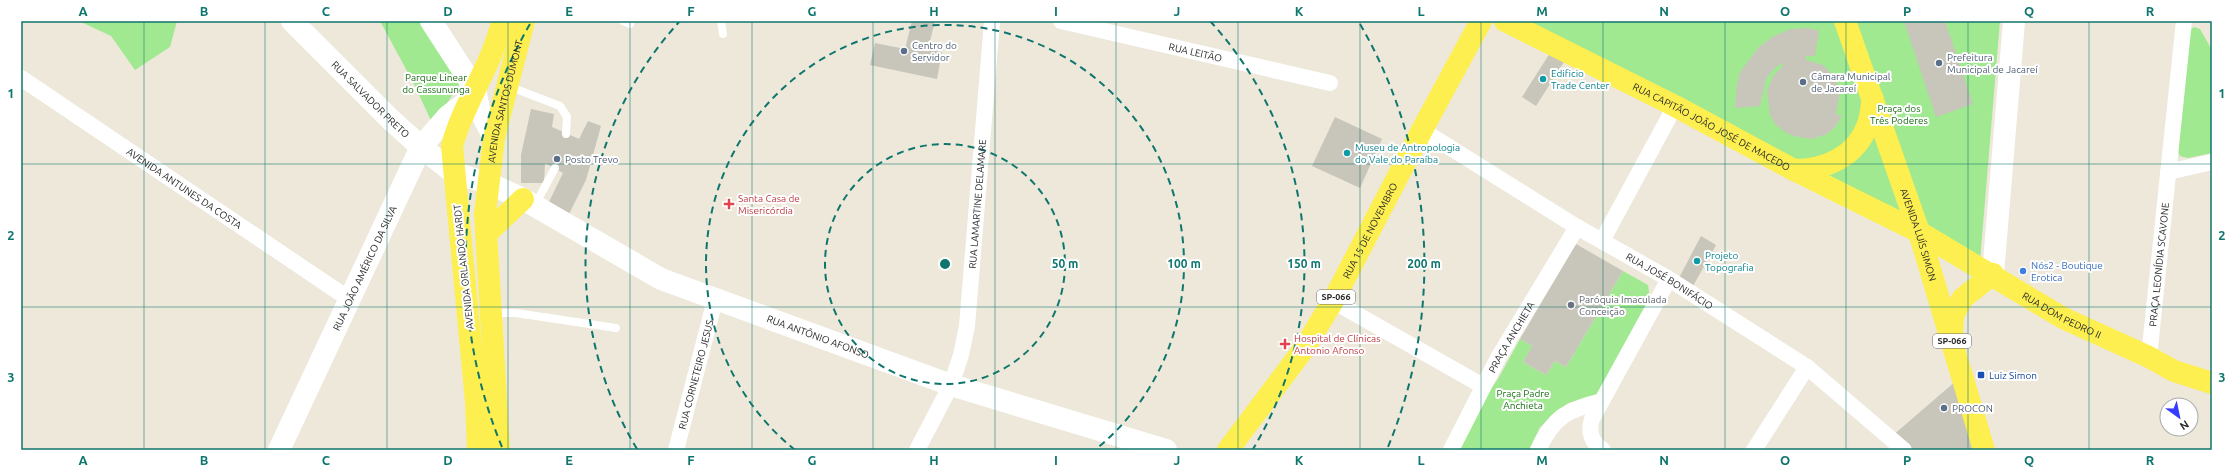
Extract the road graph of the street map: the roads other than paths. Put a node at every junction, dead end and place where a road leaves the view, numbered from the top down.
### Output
1 (292, 21) edge
2 (431, 21) edge
3 (502, 21) edge
4 (524, 21) edge
5 (721, 21) edge
6 (992, 21) edge
7 (1061, 21) edge
8 (1481, 21) edge
9 (1505, 21) edge
10 (1845, 21) edge
11 (2014, 21) edge
12 (2184, 21) edge
13 (723, 34) dead end
14 (21, 78) edge
15 (1330, 84) dead end
16 (508, 86) junction
17 (472, 95) junction
18 (1873, 99) junction
19 (1675, 106) junction
20 (1422, 130) junction
21 (566, 134) dead end
22 (494, 138) junction
23 (421, 147) junction
24 (2212, 162) edge
25 (555, 168) dead end
26 (1794, 170) junction
27 (2168, 172) junction
28 (454, 173) junction
29 (488, 183) junction
30 (529, 202) junction
31 (1577, 227) junction
32 (1919, 232) junction
33 (486, 234) junction
34 (1602, 241) junction
35 (1992, 274) junction
36 (1670, 279) junction
37 (348, 298) junction
38 (715, 300) junction
39 (1333, 301) junction
40 (491, 312) junction
41 (616, 328) dead end
42 (1952, 340) junction
43 (2149, 357) junction
44 (1807, 367) junction
45 (2212, 383) edge
46 (951, 385) junction
47 (1483, 386) junction
48 (1602, 401) junction
49 (280, 450) edge
50 (478, 450) edge
51 (499, 450) edge
52 (676, 450) edge
53 (917, 450) edge
54 (1166, 450) edge
55 (1228, 450) edge
56 (1452, 450) edge
57 (1538, 450) edge
58 (1603, 450) edge
59 (1754, 450) edge
60 (1904, 450) edge
61 (1984, 450) edge

1 - 23 street, RUA SALVADOR PRETO
2 - 17 street
3 - 17 main road, AVENIDA SANTOS DUMONT
4 - 16 main road, AVENIDA SANTOS DUMONT
5 - 13 lane
6 - 46 street, RUA LAMARTINE DELAMARE
7 - 15 street, RUA LEITÃO
8 - 20 main road, RUA 15 DE NOVEMBRO / SP-066
9 - 19 main road, RUA CAPITÃO JOÃO JOSÉ DE MACEDO
10 - 18 main road, AVENIDA LUÍS SIMON / SP-066
11 - 35 street
12 - 27 street, PRAÇA LEONÍDIA SCAVONE
14 - 37 street, AVENIDA ANTUNES DA COSTA
16 - 21 lane
16 - 22 main road, AVENIDA SANTOS DUMONT
17 - 22 street
17 - 23 street, RUA JOÃO AMÉRICO DA SILVA
17 - 28 main road, AVENIDA ORLANDO HARDT
18 - 26 main road
18 - 32 main road, AVENIDA LUÍS SIMON / SP-066
19 - 26 main road, RUA CAPITÃO JOÃO JOSÉ DE MACEDO
19 - 34 street
20 - 31 street, RUA JOSÉ BONIFÁCIO
20 - 39 main road, RUA 15 DE NOVEMBRO / SP-066
22 - 29 main road, AVENIDA SANTOS DUMONT
23 - 28 street, RUA SALVADOR PRETO
23 - 37 street, RUA JOÃO AMÉRICO DA SILVA
24 - 27 street
25 - 30 lane
26 - 32 main road, RUA CAPITÃO JOÃO JOSÉ DE MACEDO
27 - 43 street, PRAÇA LEONÍDIA SCAVONE
28 - 29 street, RUA ANTÔNIO AFONSO
28 - 50 main road, AVENIDA ORLANDO HARDT
29 - 30 street, RUA ANTÔNIO AFONSO
29 - 33 main road
30 - 33 main road
30 - 38 street, RUA ANTÔNIO AFONSO
31 - 34 street, RUA JOSÉ BONIFÁCIO
31 - 47 street, PRAÇA ANCHIETA
32 - 35 main road, RUA DOM PEDRO II
32 - 42 main road, AVENIDA LUÍS SIMON / SP-066
33 - 40 main road
34 - 36 street, RUA JOSÉ BONIFÁCIO
35 - 42 main road
35 - 43 main road, RUA DOM PEDRO II
36 - 44 street, RUA JOSÉ BONIFÁCIO
36 - 48 street
37 - 49 street, RUA JOÃO AMÉRICO DA SILVA
38 - 46 street, RUA ANTÔNIO AFONSO
38 - 52 street, RUA CORNETEIRO JESUS
39 - 47 street
39 - 55 main road, RUA 15 DE NOVEMBRO / SP-066
40 - 41 lane
40 - 51 main road
42 - 61 main road, AVENIDA LUÍS SIMON / SP-066
43 - 45 main road, RUA DOM PEDRO II
44 - 59 street
44 - 60 street, RUA JOSÉ BONIFÁCIO
46 - 53 street, RUA LAMARTINE DELAMARE
46 - 54 street, RUA ANTÔNIO AFONSO
47 - 56 street, PRAÇA ANCHIETA
48 - 57 street
48 - 58 street

